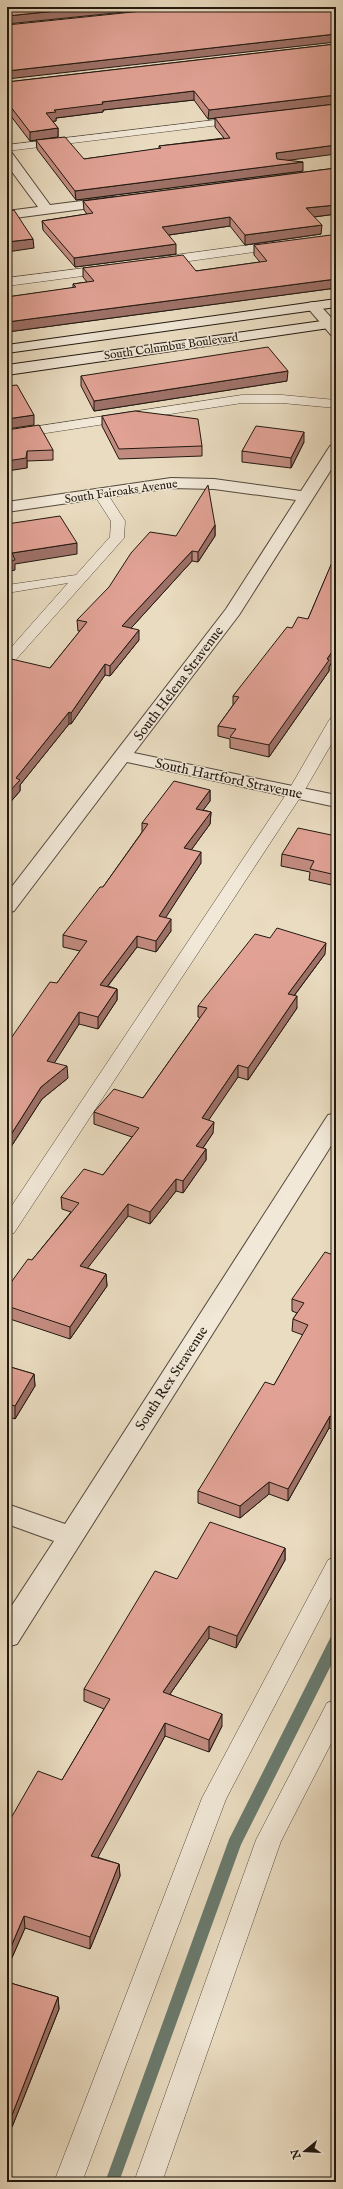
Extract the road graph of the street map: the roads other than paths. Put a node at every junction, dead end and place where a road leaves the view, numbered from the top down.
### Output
1 (250, 118) edge
2 (7, 148) edge
3 (7, 156) edge
4 (125, 200) edge
5 (47, 210) junction
6 (7, 215) edge
7 (289, 244) edge
8 (148, 263) edge
9 (124, 266) edge
10 (7, 282) edge
11 (336, 303) edge
12 (313, 306) junction
13 (333, 326) edge
14 (7, 349) edge
15 (7, 370) edge
16 (336, 404) edge
17 (7, 435) edge
18 (336, 449) edge
19 (100, 493) junction
20 (306, 496) junction
21 (7, 507) edge
22 (80, 579) junction
23 (7, 589) edge
24 (7, 662) edge
25 (336, 722) edge
26 (123, 756) junction
27 (296, 793) junction
28 (336, 801) edge
29 (7, 907) edge
30 (336, 1120) edge
31 (7, 1228) edge
32 (7, 1514) edge
33 (70, 1536) junction
34 (336, 1566) edge
35 (7, 1636) edge
36 (336, 1710) edge
37 (68, 2182) edge
38 (148, 2182) edge

1 - 2 lane
3 - 5 street
4 - 5 street
5 - 6 street
7 - 8 lane
9 - 10 lane
11 - 12 street, South Columbus Boulevard
12 - 13 street
12 - 14 street, South Columbus Boulevard
13 - 15 street, South Columbus Boulevard
16 - 17 lane
18 - 20 street, South Helena Stravenue
19 - 20 street, South Fairoaks Avenue
19 - 21 street, South Fairoaks Avenue
19 - 22 lane
20 - 26 street, South Helena Stravenue
22 - 23 lane
22 - 24 lane
25 - 27 lane
26 - 27 street, South Hartford Stravenue
26 - 29 street, South Helena Stravenue
27 - 28 street, South Hartford Stravenue
27 - 31 lane
30 - 33 street, South Rex Stravenue
32 - 33 street
33 - 35 street, South Rex Stravenue
34 - 37 lane
36 - 38 lane

